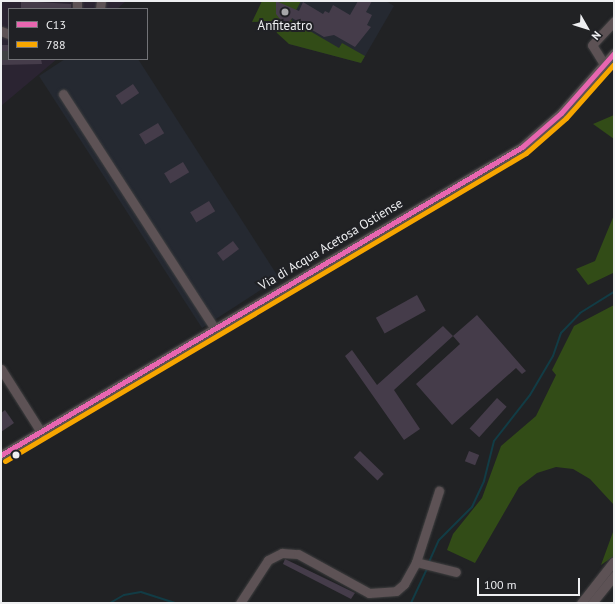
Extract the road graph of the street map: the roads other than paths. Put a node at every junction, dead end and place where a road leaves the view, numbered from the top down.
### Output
1 (614, 21) edge
2 (614, 53) edge
3 (604, 64) junction
4 (63, 94) dead end
5 (215, 329) junction
6 (1, 369) edge
7 (41, 432) junction
8 (1, 455) edge
9 (439, 492) dead end
10 (614, 562) edge
11 (420, 564) junction
12 (456, 572) dead end
13 (614, 576) edge
14 (240, 603) edge
15 (581, 603) edge
16 (592, 603) edge

1 - 3 street
2 - 3 street, Via di Acqua Acetosa Ostiense
3 - 5 street, Via di Acqua Acetosa Ostiense
4 - 5 street
5 - 7 street, Via di Acqua Acetosa Ostiense
6 - 7 street
7 - 8 street, Via di Acqua Acetosa Ostiense
9 - 11 street
10 - 15 street
11 - 12 street
11 - 14 street
13 - 16 street

